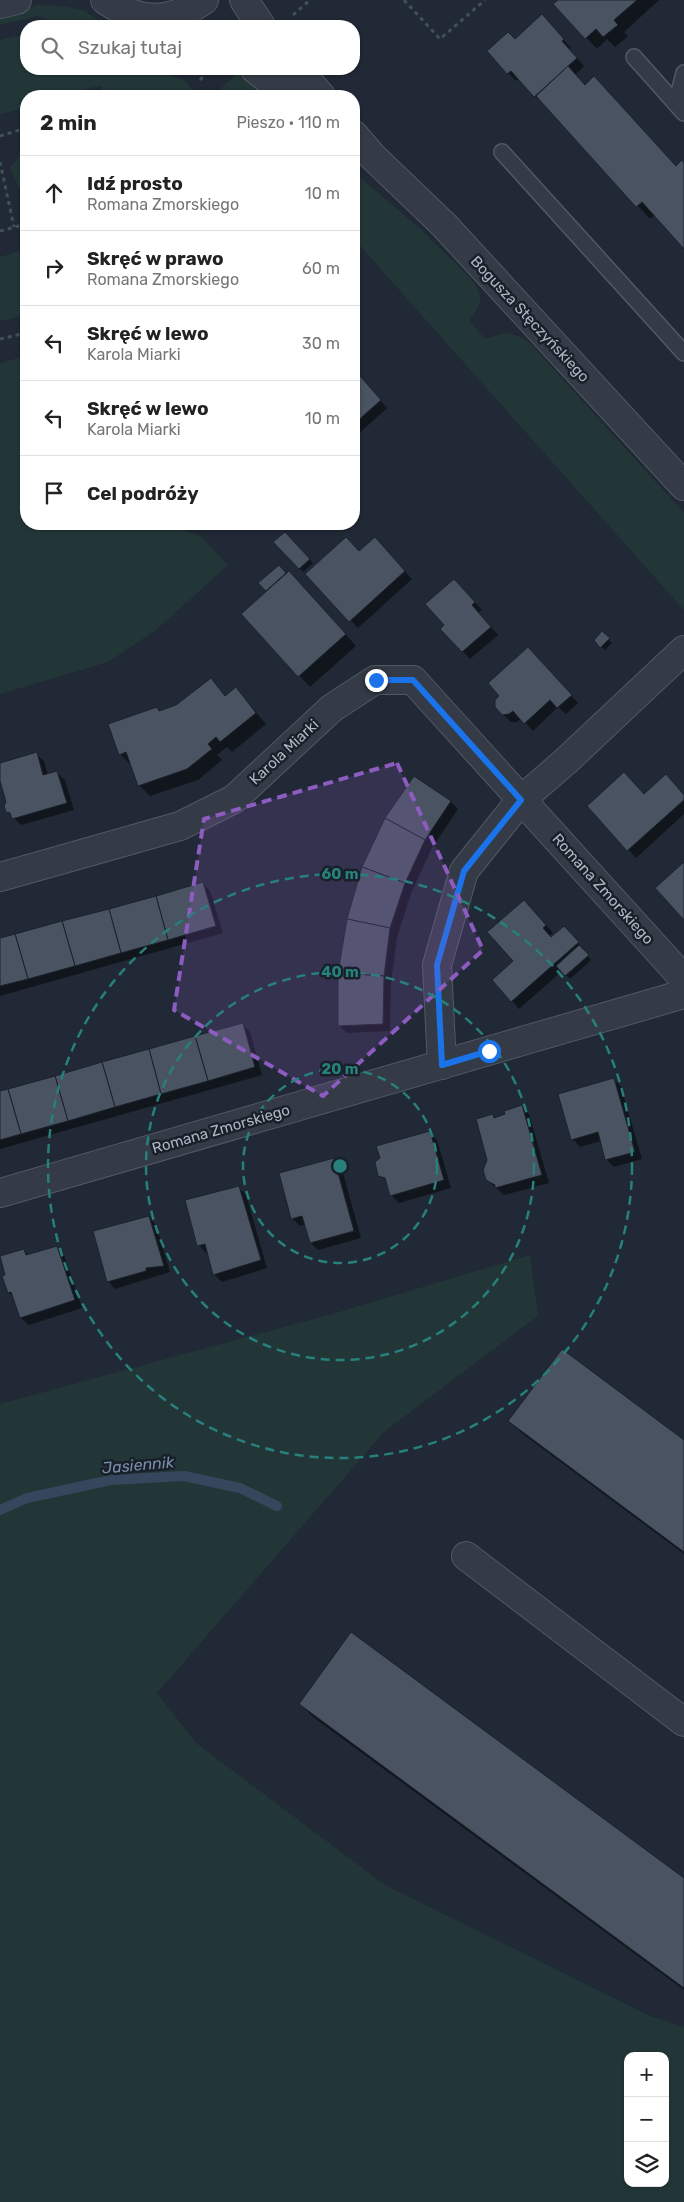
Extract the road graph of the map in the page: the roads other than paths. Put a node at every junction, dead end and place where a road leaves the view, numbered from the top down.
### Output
1 (17, 0) edge
2 (105, 0) edge
3 (204, 0) edge
4 (244, 0) edge
5 (0, 4) edge
6 (173, 20) edge
7 (183, 20) edge
8 (257, 20) edge
9 (634, 56) dead end
10 (684, 73) edge
11 (263, 75) edge
12 (302, 75) edge
13 (282, 90) edge
14 (316, 90) edge
15 (680, 109) edge
16 (363, 149) edge
17 (502, 152) dead end
18 (684, 353) edge
19 (684, 486) edge
20 (684, 650) edge
21 (521, 800) junction
22 (0, 877) edge
23 (684, 979) edge
24 (684, 994) edge
25 (442, 1065) junction
26 (0, 1193) edge
27 (466, 1556) dead end
28 (684, 1722) edge

1 - 5 street
2 - 6 street
3 - 7 street
4 - 8 street
9 - 15 lane
10 - 15 lane
11 - 13 street
12 - 14 street
16 - 19 street, Bogusza Stęczyńskiego
17 - 18 lane
20 - 21 street
21 - 22 street, Karola Miarki
21 - 23 street, Romana Zmorskiego
21 - 25 street
24 - 25 street, Romana Zmorskiego
25 - 26 street, Romana Zmorskiego
27 - 28 street

